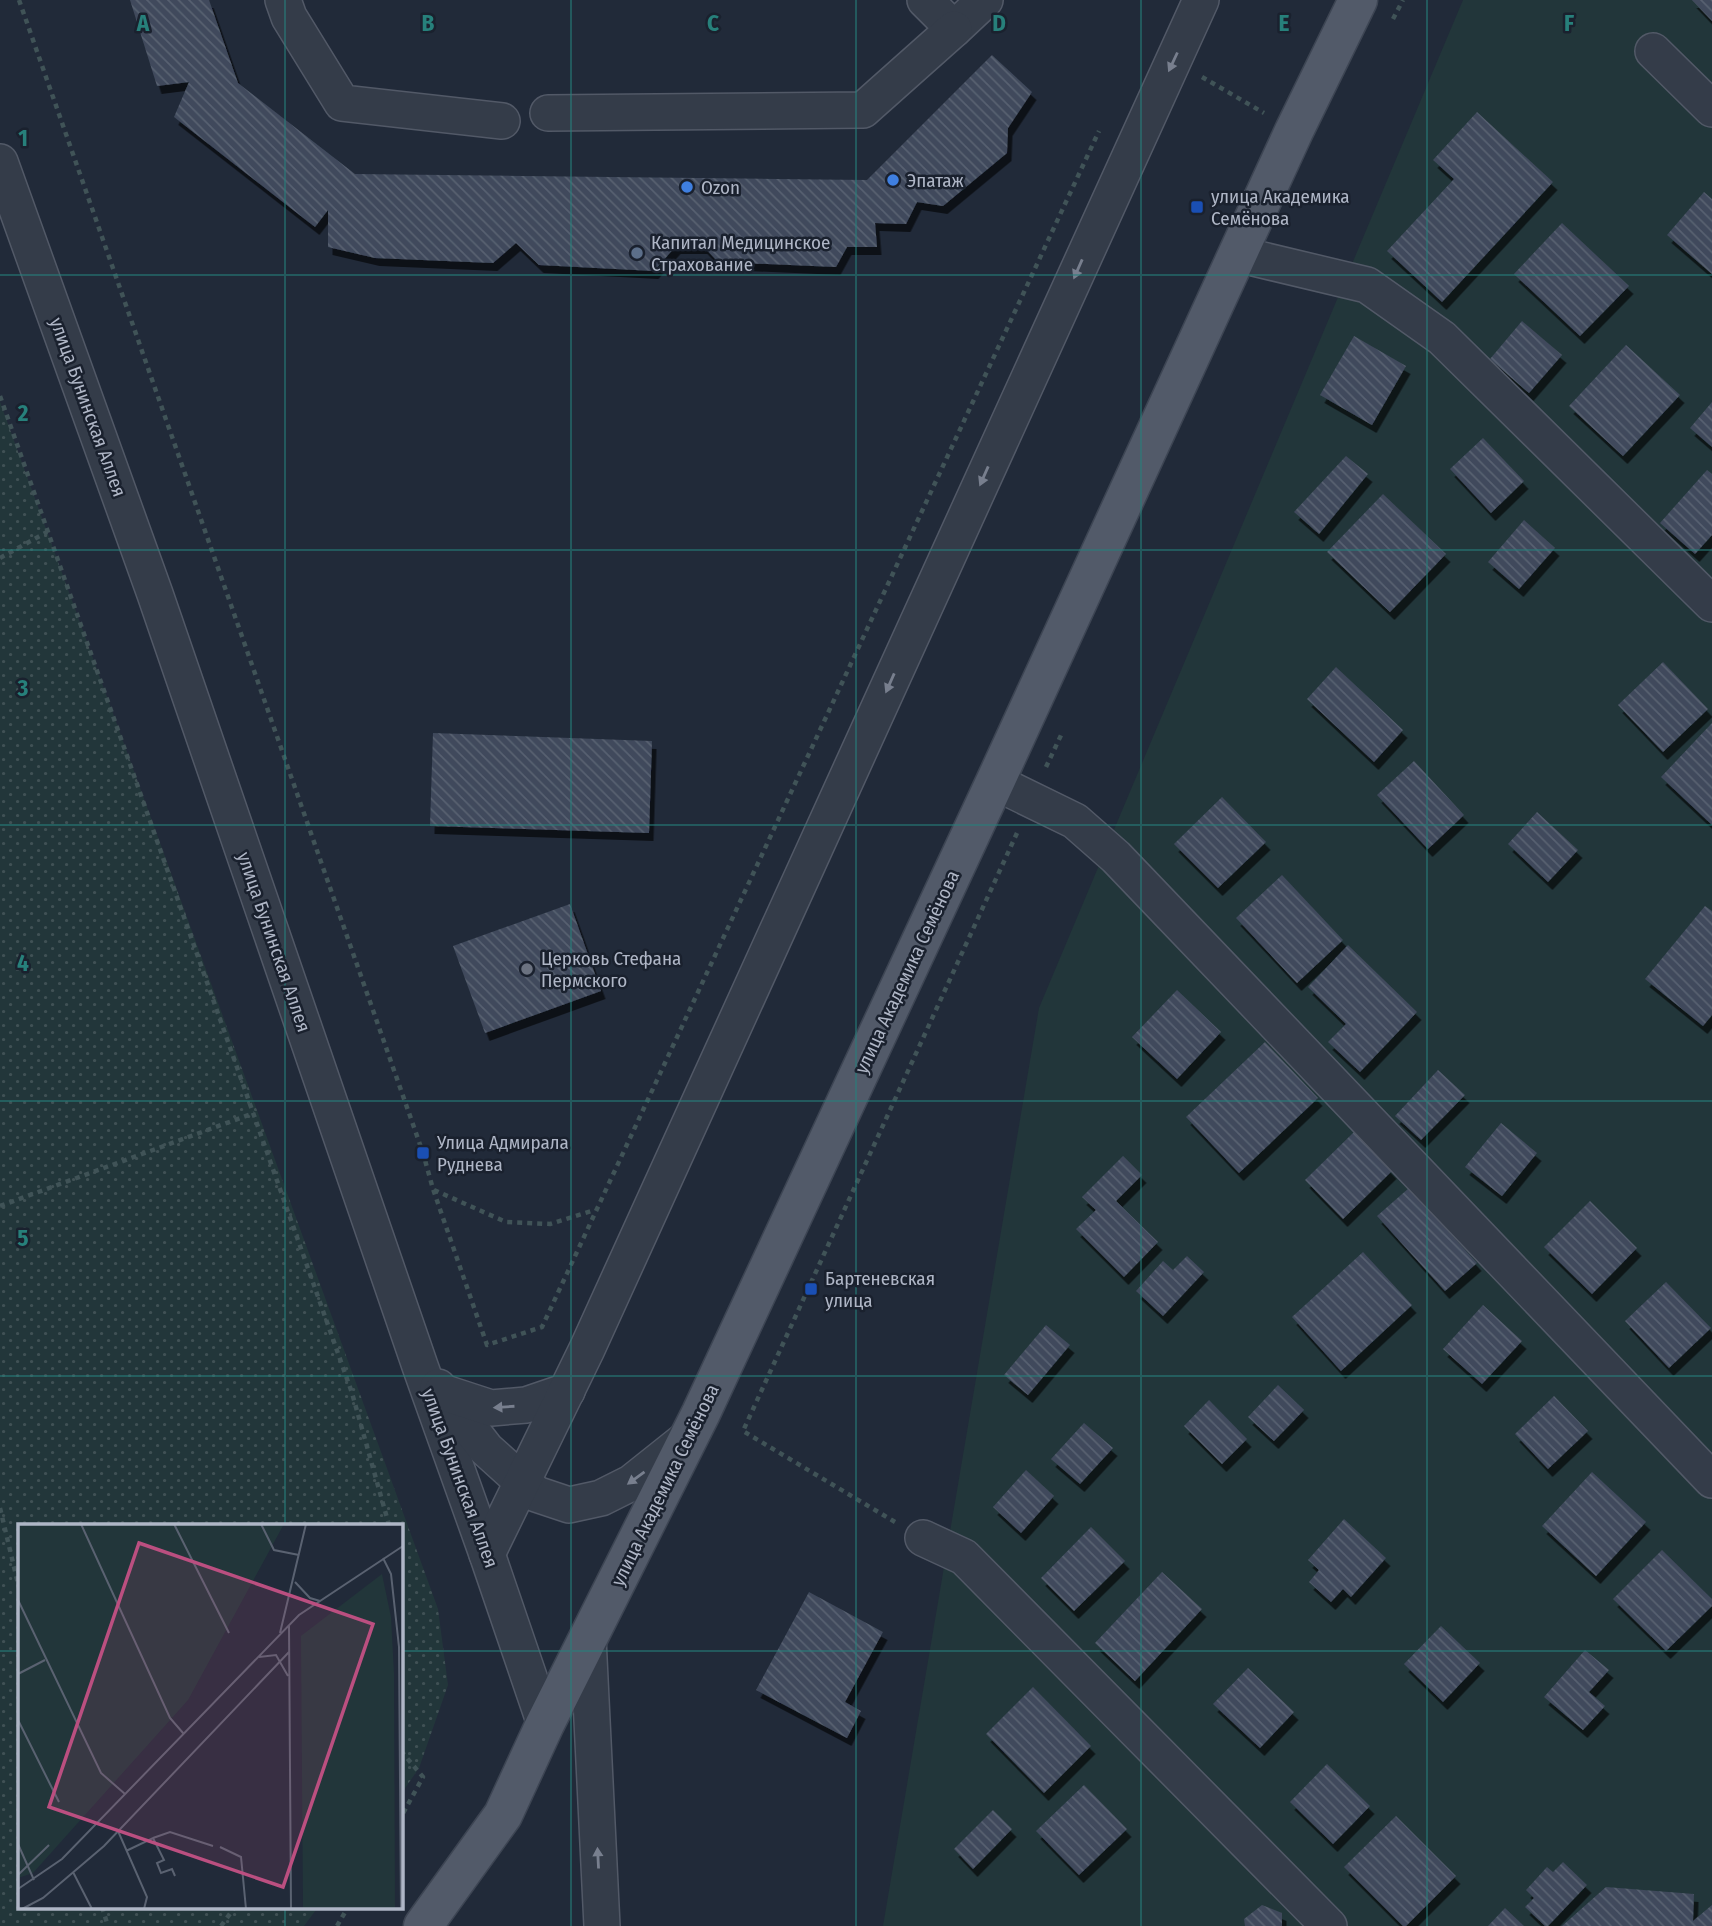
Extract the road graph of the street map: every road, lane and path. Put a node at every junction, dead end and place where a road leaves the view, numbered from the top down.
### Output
1 (19, 0) edge
2 (283, 0) edge
3 (925, 0) edge
4 (985, 0) edge
5 (1201, 0) edge
6 (1358, 0) edge
7 (954, 29) junction
8 (1653, 51) dead end
9 (1712, 109) edge
10 (548, 113) dead end
11 (502, 121) dead end
12 (1099, 131) dead end
13 (0, 162) edge
14 (1237, 254) junction
15 (0, 396) edge
16 (47, 532) junction
17 (0, 558) edge
18 (1712, 604) edge
19 (995, 782) junction
20 (254, 1113) junction
21 (433, 1189) junction
22 (0, 1206) edge
23 (596, 1210) junction
24 (431, 1379) junction
25 (567, 1391) junction
26 (743, 1431) dead end
27 (690, 1436) junction
28 (1712, 1480) edge
29 (522, 1482) junction
30 (0, 1508) edge
31 (389, 1524) edge
32 (923, 1538) joint
33 (487, 1554) junction
34 (18, 1584) edge
35 (588, 1638) junction
36 (545, 1724) junction
37 (402, 1752) edge
38 (402, 1815) edge
39 (103, 1909) edge
40 (233, 1909) edge
41 (347, 1909) edge
42 (108, 1926) edge
43 (220, 1926) edge
44 (337, 1926) edge
45 (423, 1926) edge
46 (602, 1926) edge
47 (1329, 1926) edge

1 - 21 path
2 - 11 street
3 - 7 street
4 - 7 street
5 -> 25 street
6 - 14 main road, улица Академика Семёнова
7 - 10 street
8 - 9 street
12 - 23 path
13 - 24 street, улица Бунинская Аллея
14 - 18 street
14 - 19 main road, улица Академика Семёнова
15 - 16 path
16 - 17 path
16 - 20 path
19 - 27 main road, улица Академика Семёнова
19 - 28 street
20 - 22 path
20 - 31 path
21 - 23 path
21 - 23 path
25 -> 24 street
24 - 29 street
24 - 33 street, улица Бунинская Аллея
25 - 29 street
26 - 32 path
27 -> 29 street
27 - 35 main road, улица Академика Семёнова
29 - 33 street
30 - 34 path
32 - 47 street
33 - 36 street, улица Бунинская Аллея
35 - 36 main road, улица Академика Семёнова
46 -> 35 street
36 - 45 main road, улица Академика Семёнова
37 - 38 path
39 - 42 path
40 - 43 path
41 - 44 path

